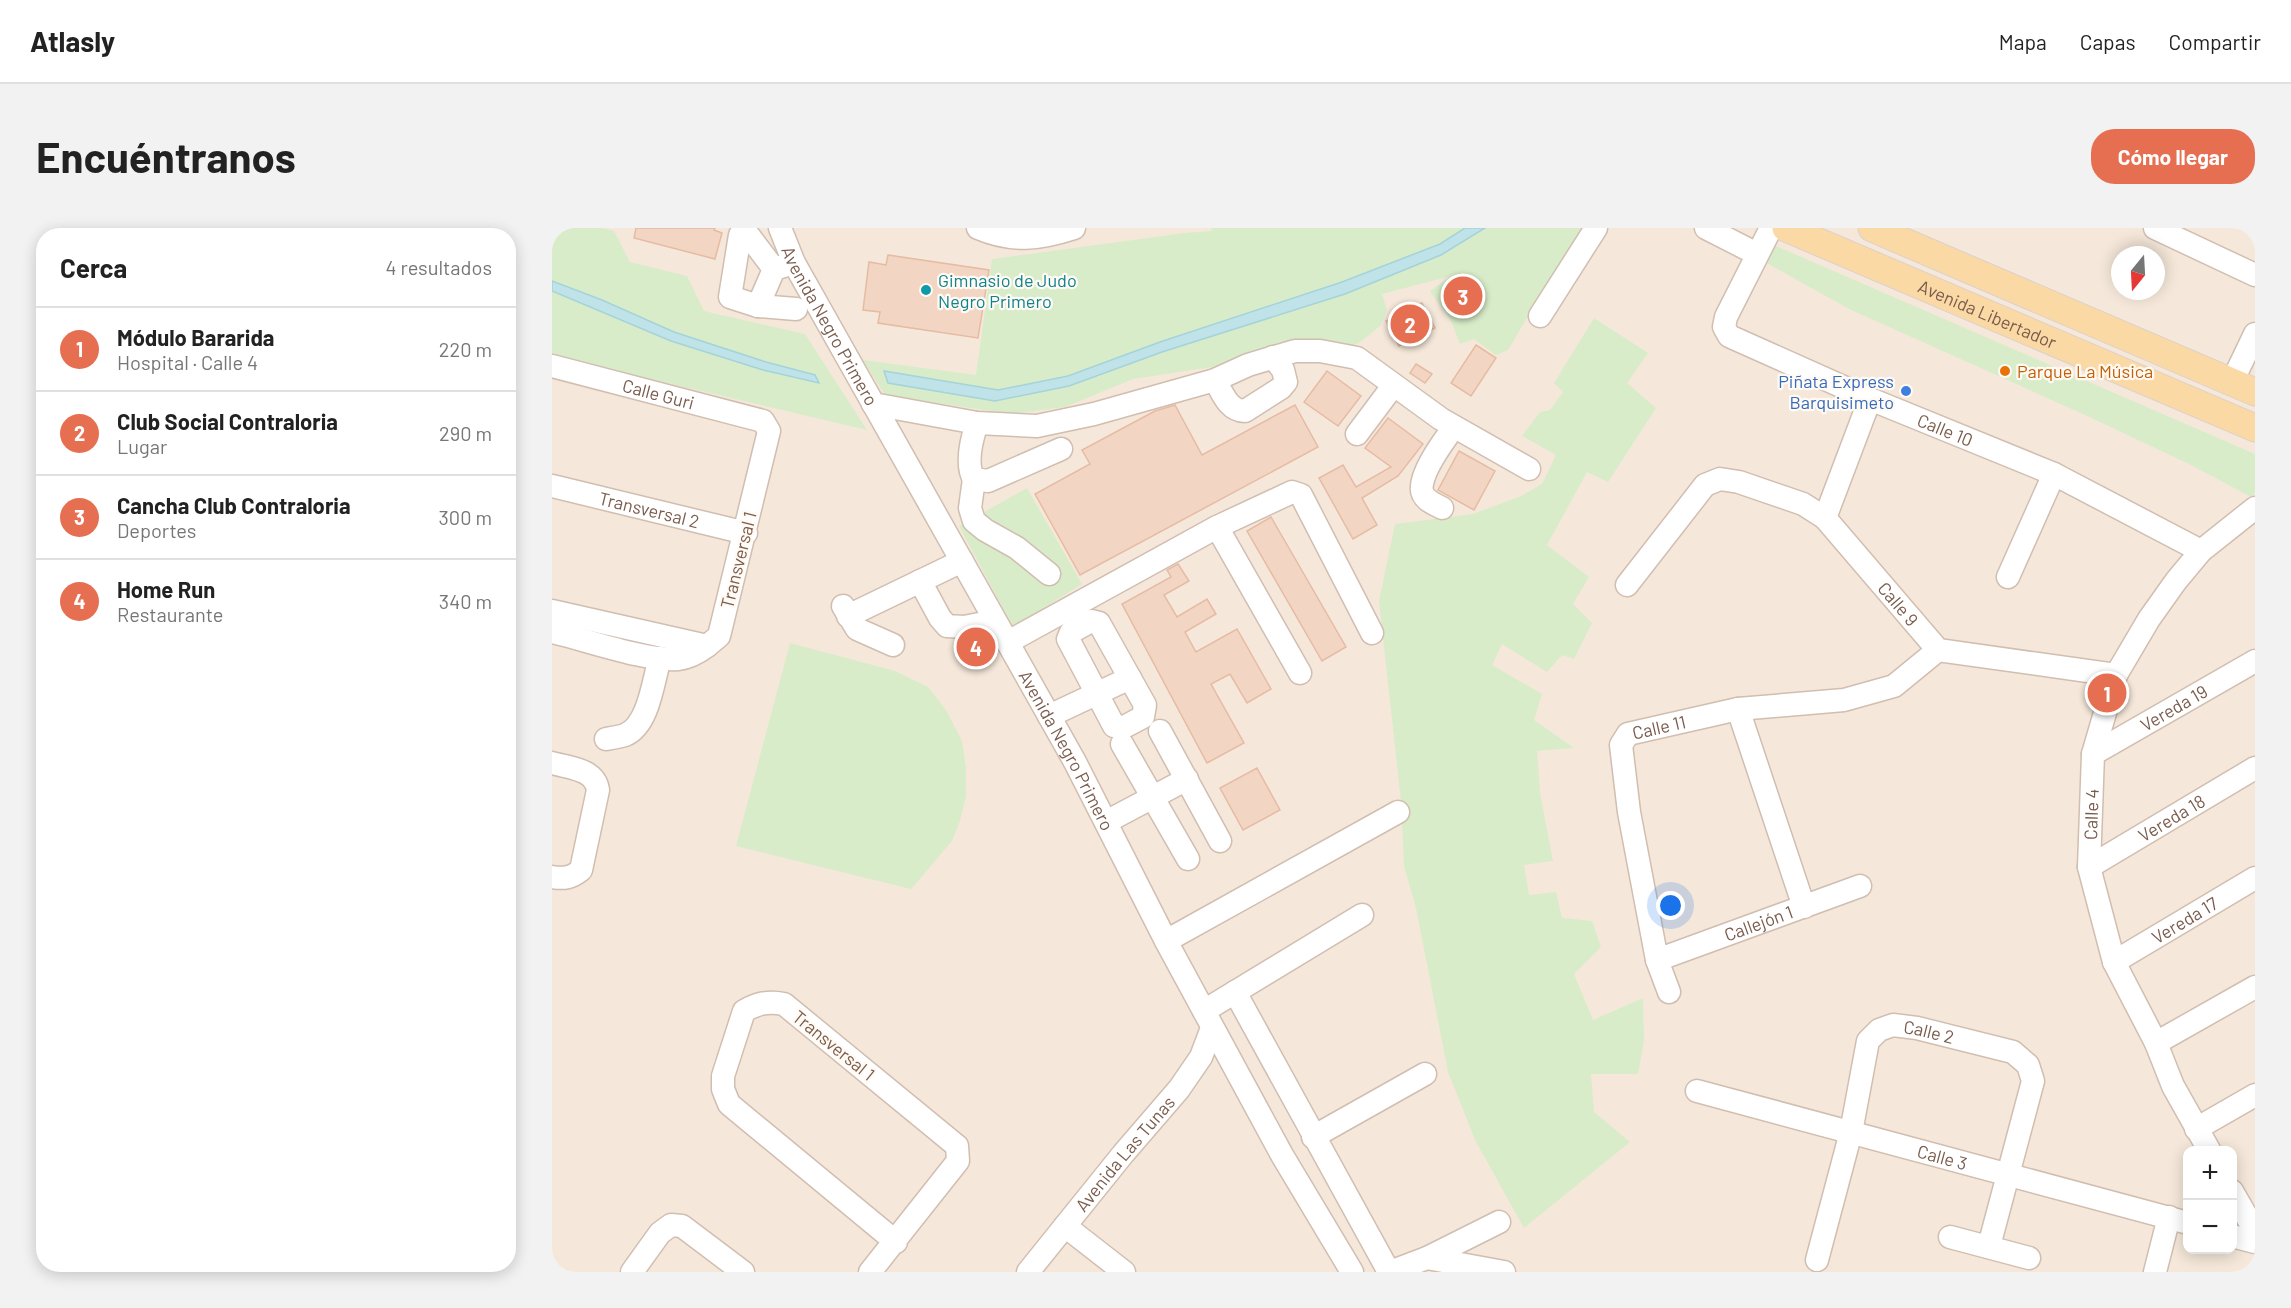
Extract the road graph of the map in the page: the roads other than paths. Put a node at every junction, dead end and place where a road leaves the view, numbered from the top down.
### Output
1 (780, 228) edge
2 (978, 228) edge
3 (1074, 228) edge
4 (1596, 228) edge
5 (1706, 228) edge
6 (1771, 228) edge
7 (1786, 228) edge
8 (1872, 228) edge
9 (2156, 228) edge
10 (1757, 254) junction
11 (779, 270) junction
12 (2255, 275) edge
13 (758, 306) junction
14 (796, 309) dead end
15 (1540, 316) dead end
16 (2255, 334) edge
17 (1273, 357) junction
18 (552, 366) edge
19 (1215, 380) junction
20 (1393, 386) junction
21 (2244, 387) edge
22 (1870, 399) junction
23 (873, 404) junction
24 (763, 421) joint
25 (977, 423) junction
26 (1454, 427) junction
27 (2255, 428) edge
28 (1357, 434) dead end
29 (1061, 449) dead end
30 (1529, 469) dead end
31 (2054, 474) junction
32 (974, 479) junction
33 (552, 486) edge
34 (2255, 507) edge
35 (1442, 508) dead end
36 (1825, 518) junction
37 (1217, 527) junction
38 (746, 533) junction
39 (2201, 551) junction
40 (962, 561) junction
41 (1049, 574) dead end
42 (2008, 577) dead end
43 (920, 581) junction
44 (1627, 585) dead end
45 (552, 611) edge
46 (995, 621) junction
47 (552, 632) edge
48 (1372, 633) dead end
49 (1008, 642) junction
50 (893, 645) dead end
51 (707, 646) junction
52 (1938, 650) junction
53 (660, 657) junction
54 (2255, 662) edge
55 (1300, 673) dead end
56 (2116, 675) junction
57 (1130, 678) junction
58 (1097, 693) junction
59 (1738, 709) junction
60 (1049, 716) junction
61 (1160, 731) dead end
62 (606, 739) dead end
63 (1122, 744) dead end
64 (2093, 754) junction
65 (552, 764) edge
66 (2255, 768) edge
67 (1187, 778) junction
68 (1152, 797) junction
69 (1398, 812) dead end
70 (1106, 822) junction
71 (1220, 841) dead end
72 (1188, 859) dead end
73 (2089, 867) junction
74 (552, 877) edge
75 (2255, 878) edge
76 (1860, 886) dead end
77 (1804, 907) junction
78 (1362, 915) dead end
79 (1166, 941) junction
80 (1657, 960) junction
81 (2114, 962) junction
82 (2255, 987) edge
83 (1235, 992) junction
84 (1669, 992) dead end
85 (1208, 1020) junction
86 (2156, 1042) junction
87 (1425, 1074) dead end
88 (1697, 1091) dead end
89 (2255, 1095) edge
90 (2196, 1129) junction
91 (1851, 1132) junction
92 (1313, 1137) junction
93 (2207, 1146) edge
94 (2008, 1175) junction
95 (2243, 1199) edge
96 (2178, 1220) edge
97 (1498, 1222) dead end
98 (1065, 1226) junction
99 (2255, 1231) edge
100 (1950, 1237) dead end
101 (2237, 1237) edge
102 (896, 1242) junction
103 (2255, 1242) edge
104 (1989, 1246) junction
105 (1427, 1258) junction
106 (2030, 1258) dead end
107 (1817, 1260) dead end
108 (632, 1272) edge
109 (743, 1272) edge
110 (870, 1272) edge
111 (1028, 1272) edge
112 (1124, 1272) edge
113 (1352, 1272) edge
114 (1389, 1272) edge
115 (1504, 1272) edge
116 (2155, 1272) edge

1 - 11 street, Avenida Negro Primero
2 - 3 street
4 - 15 street
5 - 10 street
6 - 10 street, Calle 10
7 - 27 main road, Avenida Libertador
8 - 21 main road, Avenida Libertador
9 - 12 street
10 - 22 street, Calle 10
11 - 13 street
11 - 13 street
11 - 23 street, Avenida Negro Primero
13 - 14 street
16 - 21 street
17 - 19 street
17 - 19 street
17 - 20 street
18 - 24 street, Calle Guri
19 - 25 street
20 - 26 street
20 - 28 street
22 - 31 street, Calle 10
22 - 36 street
23 - 25 street
23 - 40 street, Avenida Negro Primero
24 - 38 street, Transversal 1
25 - 32 street
26 - 30 street
26 - 35 street
29 - 32 street
31 - 39 street, Calle 10
31 - 42 street
32 - 41 street
33 - 38 street, Transversal 2
34 - 39 street, Calle 4
36 - 44 street, Calle 9
36 - 52 street, Calle 9
37 - 48 street
37 - 49 street
37 - 55 street
38 - 51 street, Transversal 1
39 - 56 street, Calle 4
40 - 43 street
40 - 46 street, Avenida Negro Primero
43 - 46 street
43 - 50 street
45 - 51 street
46 - 49 street, Avenida Negro Primero
47 - 53 street
49 - 60 street, Avenida Negro Primero
51 - 53 street
52 - 56 street
52 - 59 street, Calle 11
53 - 62 street
54 - 64 street, Vereda 19
56 - 64 street, Calle 4
57 - 58 street
57 - 58 street
57 - 58 street
58 - 60 street
59 - 77 street
59 - 80 street, Calle 11
60 - 70 street, Avenida Negro Primero
61 - 67 street
63 - 68 street
64 - 73 street, Calle 4
65 - 74 street
66 - 73 street, Vereda 18
67 - 68 street
67 - 71 street
68 - 70 street
68 - 72 street
69 - 79 street
70 - 79 street, Avenida Negro Primero
73 - 81 street, Calle 4
75 - 81 street, Vereda 17
76 - 77 street, Callejón 1
77 - 80 street, Callejón 1
78 - 83 street
79 - 85 street, Avenida Negro Primero
80 - 84 street, Calle 11
81 - 86 street, Calle 4
82 - 86 street
83 - 85 street
83 - 92 street
85 - 98 street, Avenida Las Tunas
85 - 113 street, Avenida Negro Primero
86 - 90 street, Calle 4
87 - 92 street
88 - 91 street, Calle 3
89 - 90 street
90 - 93 street, Calle 4
91 - 94 street, Calle 3
91 - 94 street, Calle 2
91 - 107 street, Calle 2
92 - 114 street
94 - 96 street, Calle 3
94 - 104 street, Calle 2
95 - 99 street
96 - 116 street
97 - 105 street
98 - 111 street, Avenida Las Tunas
98 - 112 street
100 - 104 street
101 - 103 street
102 - 102 street, Transversal 1
102 - 110 street, Transversal 1
104 - 106 street
105 - 114 street
105 - 115 street
108 - 109 street

